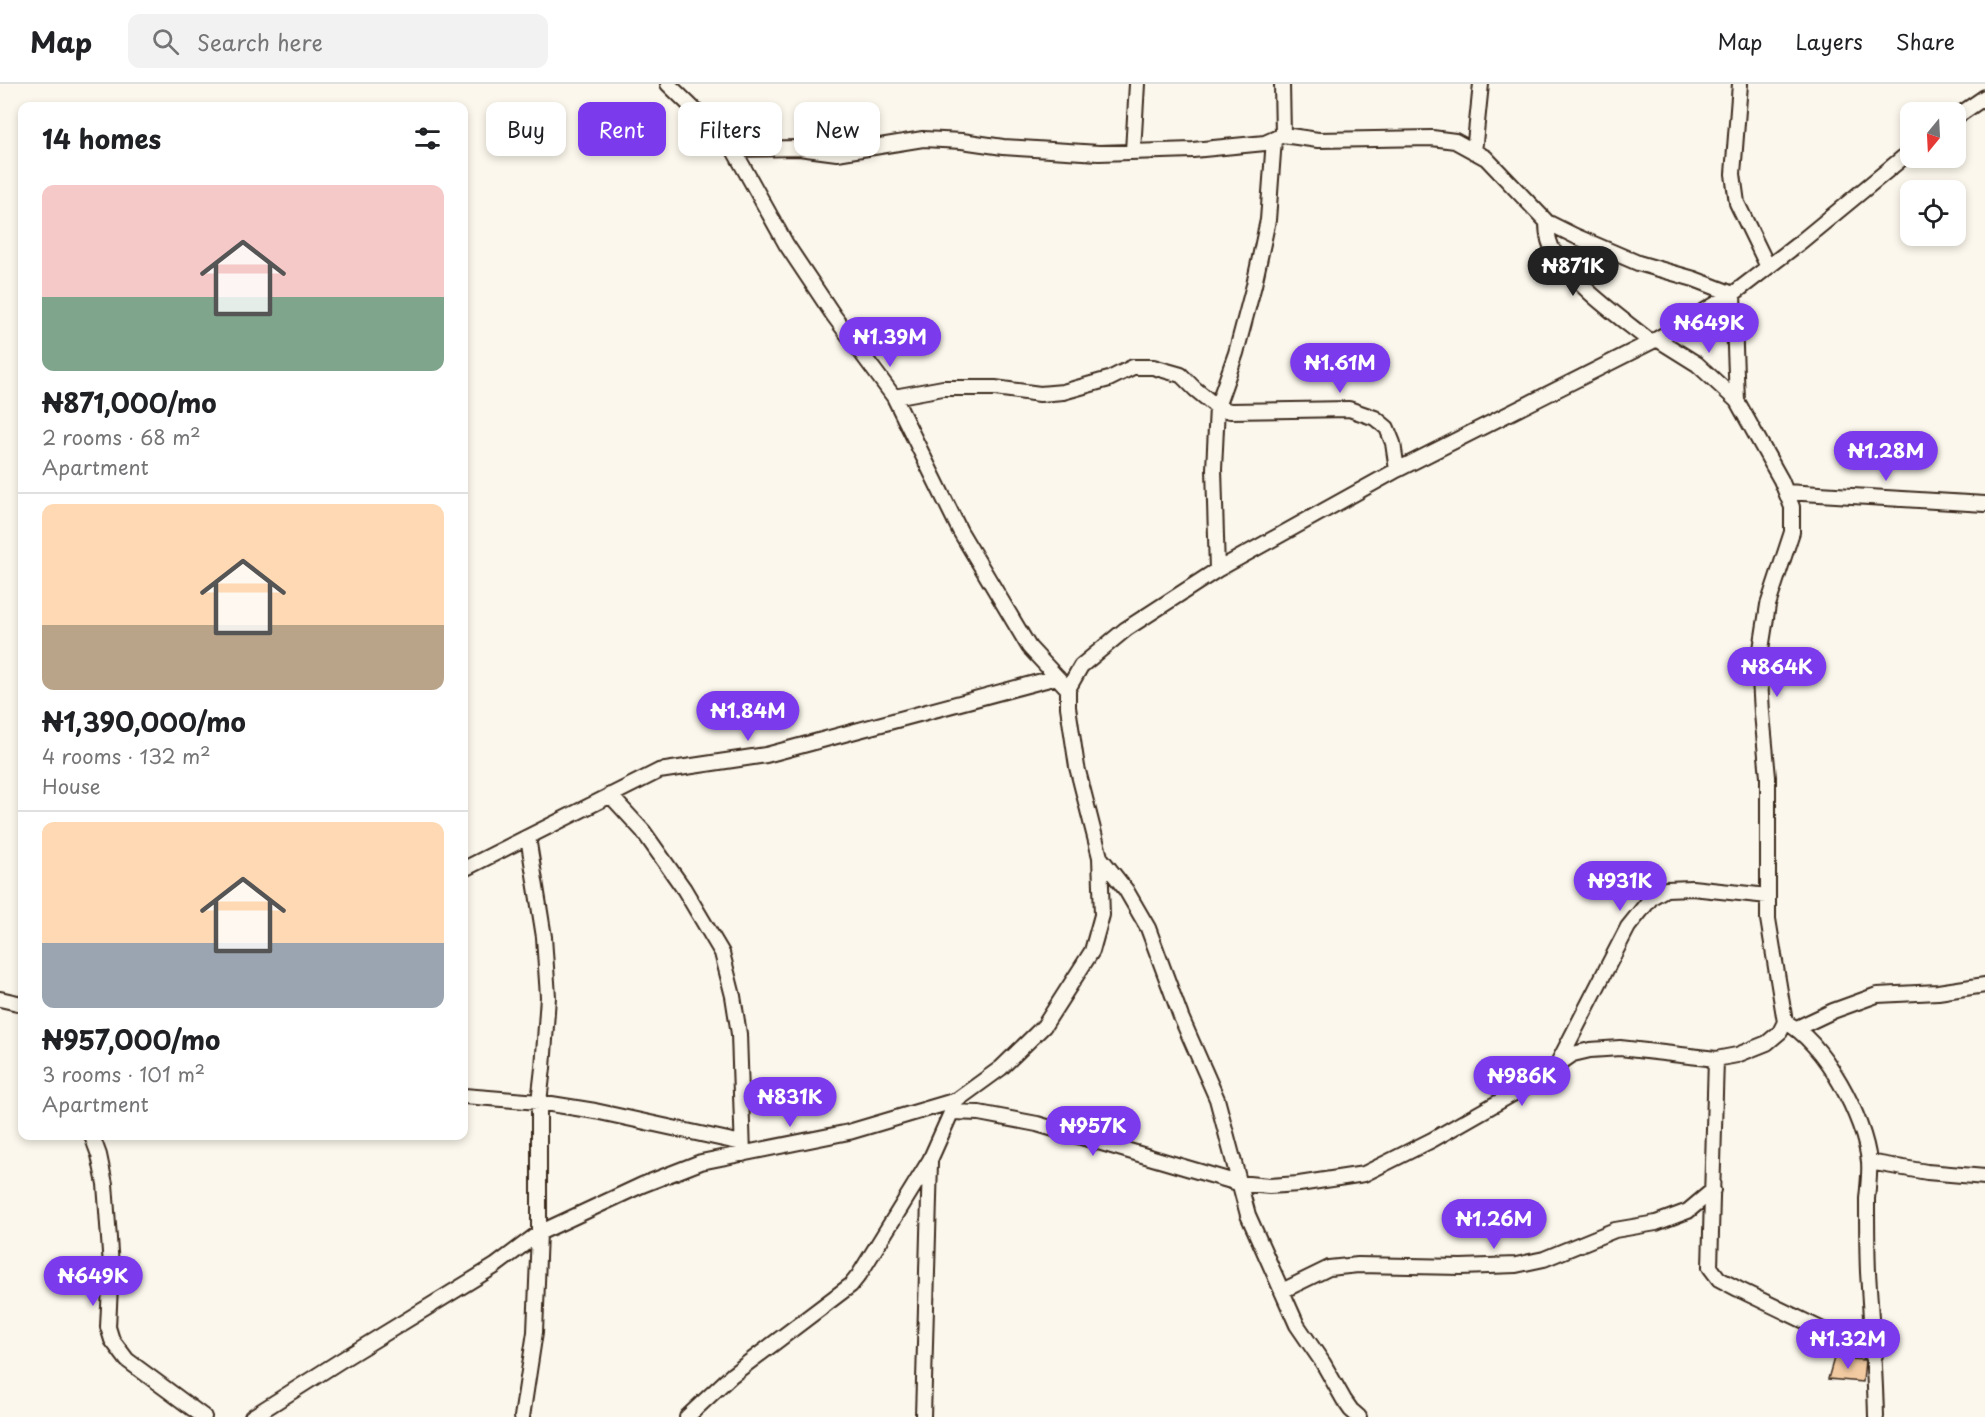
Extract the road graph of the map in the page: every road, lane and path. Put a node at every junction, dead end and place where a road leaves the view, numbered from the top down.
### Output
1 (668, 84) edge
2 (1137, 84) edge
3 (1282, 84) edge
4 (1480, 84) edge
5 (1740, 84) edge
6 (1985, 97) edge
7 (687, 102) edge
8 (1966, 110) edge
9 (1279, 137) junction
10 (782, 148) edge
11 (1133, 151) junction
12 (1474, 152) junction
13 (737, 156) edge
14 (1900, 160) edge
15 (1547, 222) junction
16 (1768, 267) junction
17 (1733, 294) junction
18 (1654, 340) junction
19 (894, 397) junction
20 (1737, 401) junction
21 (1217, 406) junction
22 (1397, 470) junction
23 (1786, 492) junction
24 (1985, 504) edge
25 (1217, 570) junction
26 (1058, 678) junction
27 (1068, 689) junction
28 (610, 795) junction
29 (528, 837) junction
30 (1100, 857) junction
31 (468, 867) edge
32 (1768, 896) junction
33 (1985, 985) edge
34 (0, 999) edge
35 (18, 1003) edge
36 (1791, 1025) junction
37 (1716, 1059) junction
38 (1557, 1065) junction
39 (468, 1096) edge
40 (539, 1102) junction
41 (954, 1106) junction
42 (93, 1140) edge
43 (742, 1149) junction
44 (930, 1160) junction
45 (1869, 1162) junction
46 (1985, 1177) edge
47 (1238, 1182) junction
48 (1713, 1190) junction
49 (540, 1233) junction
50 (1282, 1291) junction
51 (1875, 1355) junction
52 (1344, 1400) junction
53 (278, 1401) junction
54 (204, 1417) edge
55 (252, 1417) edge
56 (275, 1417) edge
57 (522, 1417) edge
58 (687, 1417) edge
59 (923, 1417) edge
60 (1346, 1417) edge
61 (1359, 1417) edge
62 (1876, 1417) edge

1 - 7 street
2 - 11 street
3 - 9 street
4 - 12 street
5 - 16 street
6 - 8 street
9 - 11 street
9 - 12 street
9 - 21 street
10 - 11 street
12 - 15 street
13 - 19 street
14 - 16 street
15 - 17 street
15 - 18 street
16 - 17 street
17 - 18 street
17 - 20 street
18 - 20 street
18 - 22 street
19 - 21 street
19 - 26 street
20 - 23 street
21 - 22 street
21 - 25 street
22 - 25 street
23 - 24 street
23 - 32 street
25 - 27 street
26 - 27 street
26 - 28 street
27 - 30 street
28 - 29 street
28 - 43 street
29 - 31 street
29 - 40 street
30 - 41 street
30 - 47 street
32 - 36 street
32 - 38 street
33 - 36 street
34 - 35 street
36 - 37 street
36 - 45 street
37 - 38 street
37 - 48 street
38 - 47 street
39 - 40 street
40 - 43 street
40 - 49 street
41 - 43 street
41 - 44 street
41 - 47 street
42 - 54 street
43 - 49 street
44 - 58 street
44 - 59 street
45 - 46 street
45 - 51 street
47 - 50 street
48 - 50 street
48 - 51 street
49 - 53 street
49 - 57 street
50 - 52 street
51 - 62 street
52 - 60 street
52 - 61 street
53 - 55 street
53 - 56 street

